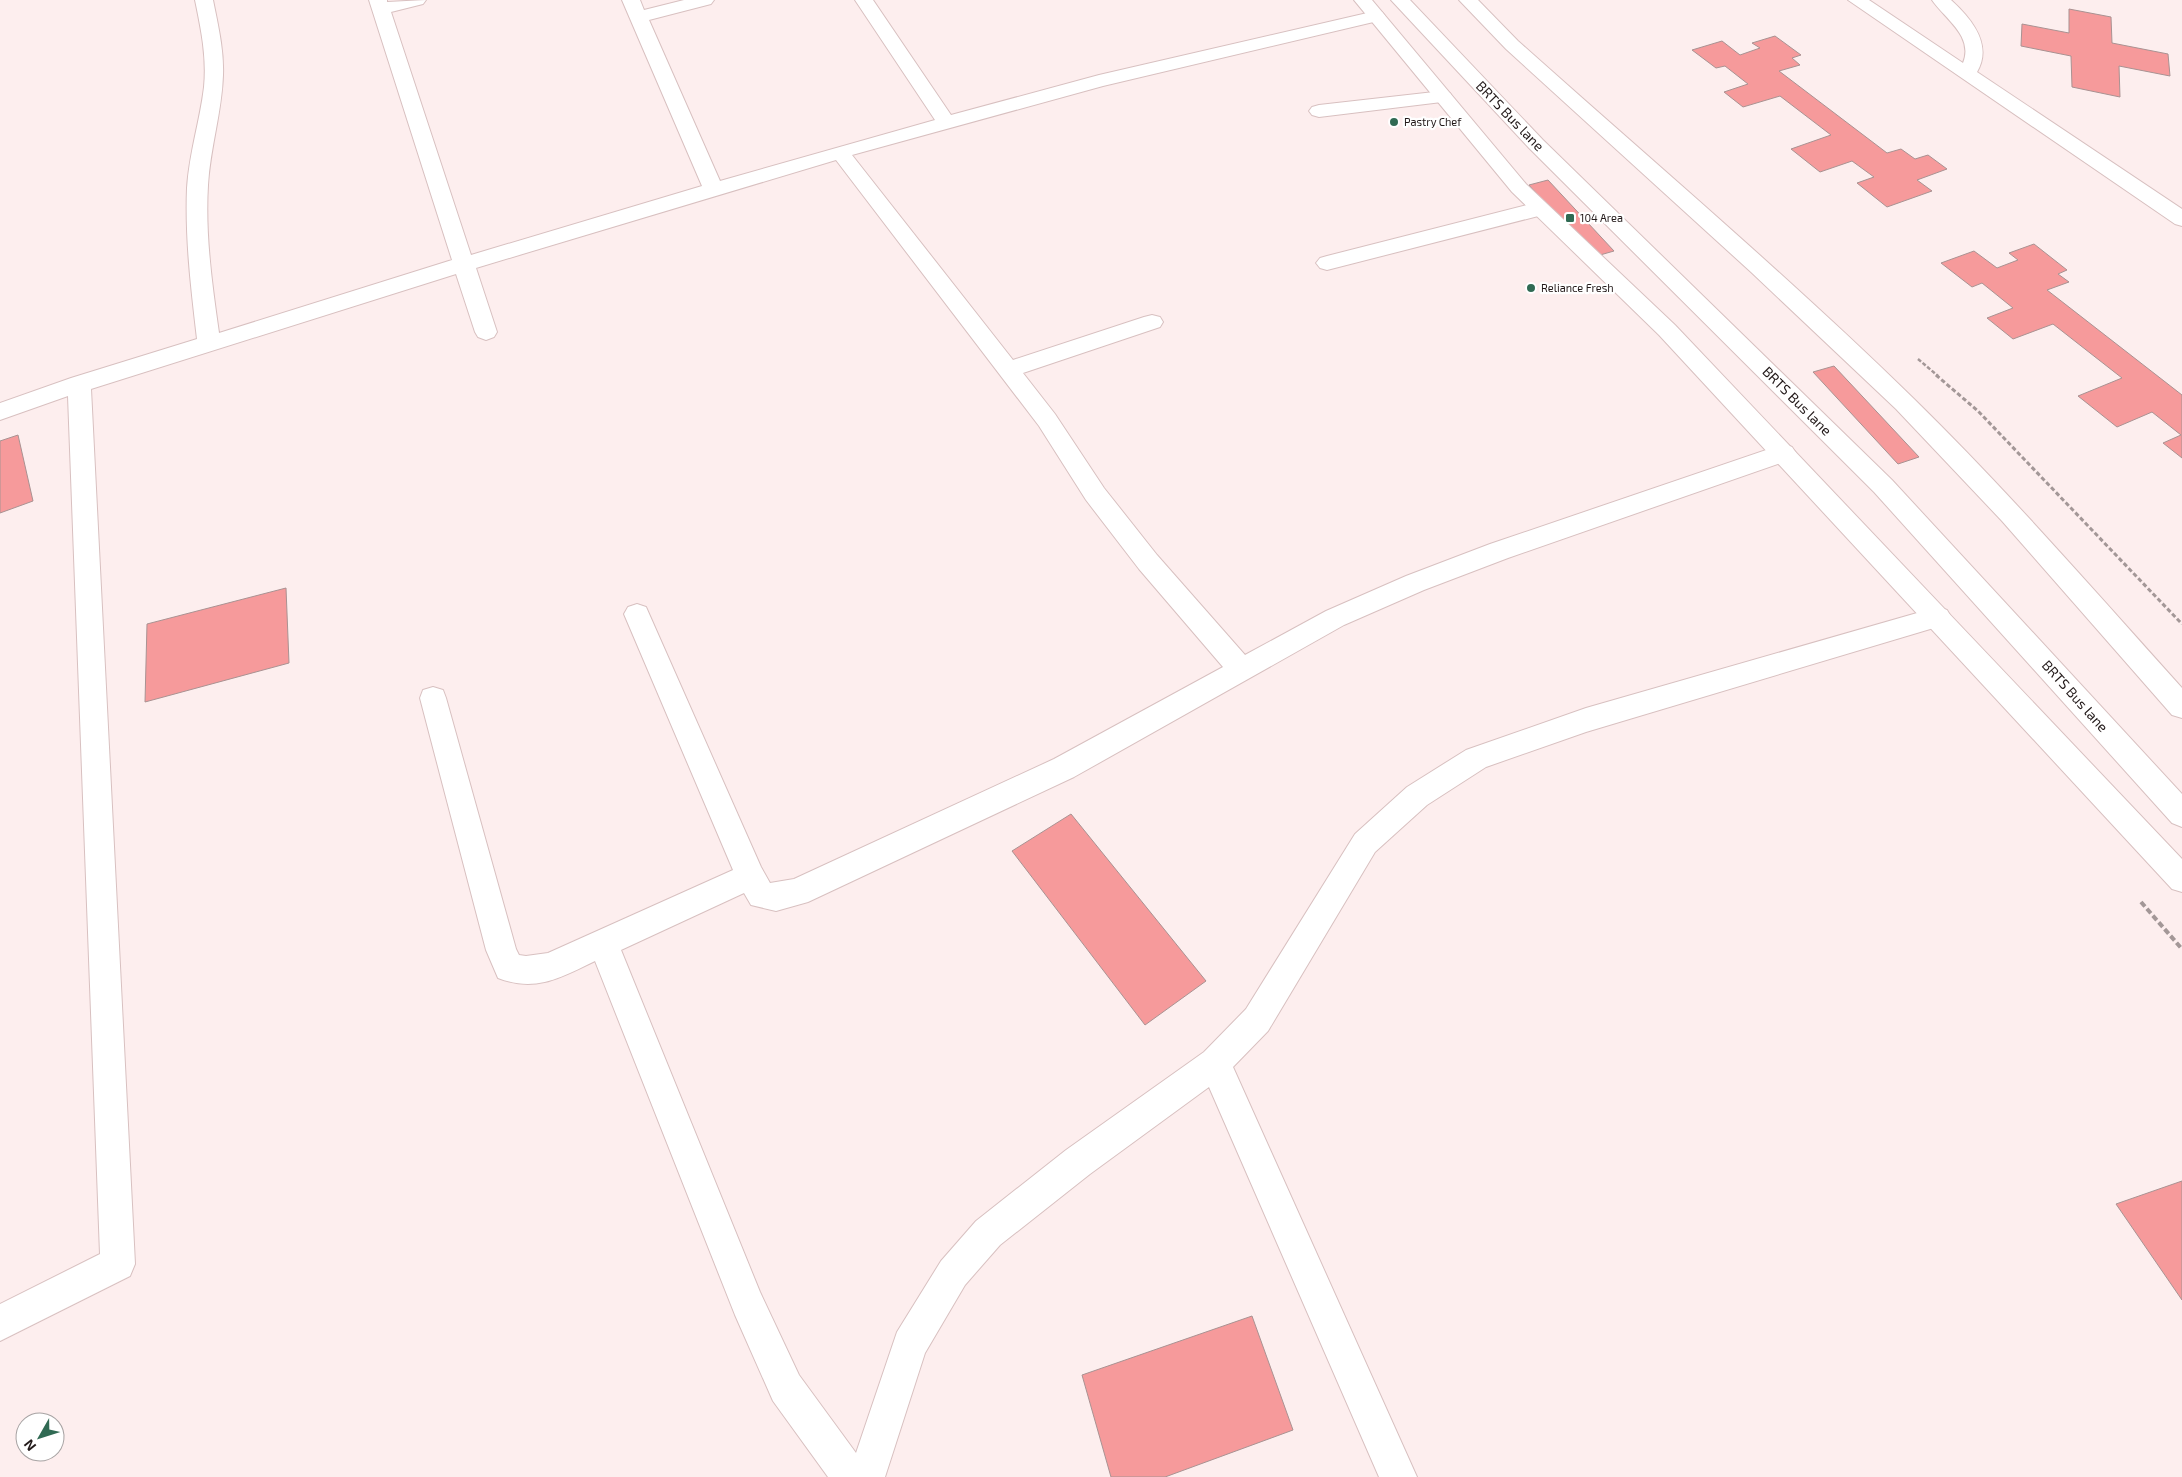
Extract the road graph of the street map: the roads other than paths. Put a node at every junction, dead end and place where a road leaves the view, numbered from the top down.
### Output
1 (204, 0) edge
2 (417, 0) edge
3 (705, 0) edge
4 (864, 0) edge
5 (1400, 0) edge
6 (1468, 0) edge
7 (1857, 0) edge
8 (1941, 0) edge
9 (379, 4) edge
10 (635, 8) edge
11 (1369, 8) edge
12 (1967, 74) junction
13 (1443, 97) junction
14 (1318, 111) dead end
15 (948, 123) junction
16 (840, 152) junction
17 (714, 190) junction
18 (1539, 209) junction
19 (2182, 219) edge
20 (1327, 263) dead end
21 (464, 264) junction
22 (1152, 322) dead end
23 (486, 332) dead end
24 (208, 343) junction
25 (1008, 370) junction
26 (79, 384) junction
27 (0, 412) edge
28 (1784, 453) junction
29 (637, 614) dead end
30 (1938, 618) junction
31 (1242, 670) junction
32 (433, 698) dead end
33 (2182, 707) edge
34 (2182, 814) edge
35 (750, 876) junction
36 (2182, 879) edge
37 (603, 942) junction
38 (1215, 1063) junction
39 (0, 1323) edge
40 (851, 1477) edge
41 (866, 1477) edge
42 (1398, 1477) edge

1 - 24 street
2 - 9 street
3 - 10 street
4 - 15 street
5 - 34 street, BRTS Bus lane
6 - 33 street
7 - 12 street
8 - 12 street
9 - 21 street
10 - 17 street
11 - 13 street
11 - 15 street
12 - 19 street
13 - 14 street
13 - 18 street
15 - 16 street
16 - 17 street
16 - 25 street
17 - 21 street
18 - 20 street
18 - 28 street
21 - 23 street
21 - 24 street
22 - 25 street
24 - 26 street
25 - 31 street
26 - 27 street
26 - 39 street
28 - 30 street
28 - 31 street
29 - 35 street
30 - 36 street
30 - 38 street
31 - 35 street
32 - 37 street
35 - 37 street
37 - 40 street
38 - 41 street
38 - 42 street

